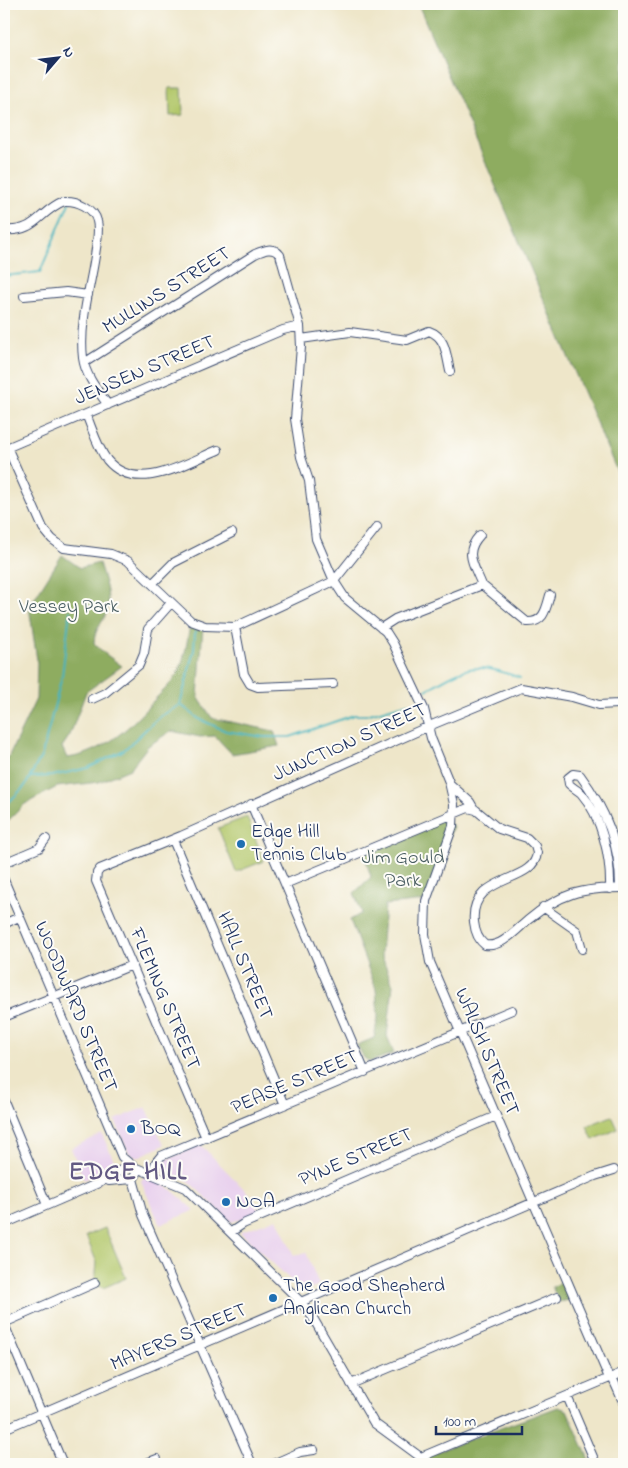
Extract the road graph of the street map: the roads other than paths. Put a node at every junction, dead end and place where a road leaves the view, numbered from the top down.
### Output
1 (4, 230) edge
2 (269, 249) joint
3 (88, 295) junction
4 (24, 296) dead end
5 (300, 326) junction
6 (301, 339) junction
7 (84, 363) junction
8 (450, 371) dead end
9 (108, 405) junction
10 (86, 414) junction
11 (5, 448) edge
12 (218, 450) dead end
13 (378, 527) dead end
14 (232, 534) dead end
15 (480, 535) dead end
16 (334, 581) junction
17 (152, 584) junction
18 (482, 585) junction
19 (550, 595) dead end
20 (171, 603) junction
21 (235, 627) junction
22 (381, 628) junction
23 (333, 684) dead end
24 (92, 699) dead end
25 (624, 700) edge
26 (429, 727) junction
27 (449, 782) junction
28 (251, 804) junction
29 (474, 808) junction
30 (454, 813) junction
31 (46, 839) dead end
32 (173, 840) junction
33 (4, 863) edge
34 (96, 873) joint
35 (4, 880) edge
36 (285, 884) junction
37 (622, 888) edge
38 (610, 889) junction
39 (543, 907) junction
40 (19, 917) junction
41 (4, 924) edge
42 (582, 949) dead end
43 (132, 965) junction
44 (53, 996) junction
45 (512, 1010) dead end
46 (4, 1017) edge
47 (459, 1032) junction
48 (364, 1072) junction
49 (4, 1101) edge
50 (285, 1105) junction
51 (496, 1116) junction
52 (206, 1138) junction
53 (117, 1146) junction
54 (132, 1166) junction
55 (121, 1169) junction
56 (614, 1170) dead end
57 (152, 1173) junction
58 (123, 1178) junction
59 (134, 1178) junction
60 (101, 1182) junction
61 (533, 1203) junction
62 (47, 1205) junction
63 (4, 1224) edge
64 (231, 1232) junction
65 (95, 1283) dead end
66 (557, 1297) dead end
67 (302, 1303) junction
68 (4, 1323) edge
69 (201, 1346) junction
70 (624, 1372) edge
71 (611, 1378) junction
72 (351, 1384) junction
73 (567, 1396) junction
74 (624, 1404) edge
75 (42, 1413) junction
76 (4, 1429) edge
77 (314, 1450) dead end
78 (421, 1457) junction
79 (157, 1459) dead end
80 (63, 1464) edge
81 (144, 1464) edge
82 (252, 1464) edge
83 (273, 1464) edge
84 (430, 1464) edge
85 (596, 1464) edge

1 - 3 street
2 - 5 street, WALSH STREET
2 - 7 street, MULLINS STREET
3 - 4 street
3 - 7 street
5 - 6 street, WALSH STREET
5 - 9 street, JENSEN STREET
6 - 8 street
6 - 16 street, WALSH STREET
7 - 9 street
9 - 10 street, JENSEN STREET
10 - 11 street, JENSEN STREET
10 - 12 street
11 - 17 street
13 - 16 street
14 - 17 street
15 - 18 street
16 - 21 street
16 - 22 street, WALSH STREET
17 - 20 street
18 - 19 street
18 - 22 street
20 - 21 street
20 - 24 street
21 - 23 street
22 - 26 street, WALSH STREET
25 - 26 street, JUNCTION STREET
26 - 27 street, WALSH STREET
26 - 28 street, JUNCTION STREET
27 - 29 street
27 - 30 street, WALSH STREET
28 - 32 street, JUNCTION STREET
28 - 36 street
29 - 30 street
29 - 39 street
30 - 36 street
30 - 47 street, WALSH STREET
31 - 33 street
32 - 34 street, JUNCTION STREET
32 - 50 street, HALL STREET
34 - 43 street, FLEMING STREET
35 - 40 street, WOODWARD STREET
36 - 48 street
37 - 38 street
37 - 38 street
38 - 39 street
39 - 42 street
40 - 41 street
40 - 44 street, WOODWARD STREET
43 - 44 street
43 - 52 street, FLEMING STREET
44 - 46 street
44 - 53 street, WOODWARD STREET
45 - 47 street, PEASE STREET
47 - 48 street, PEASE STREET
47 - 51 street, WALSH STREET
48 - 50 street, PEASE STREET
49 - 62 street
50 - 52 street, PEASE STREET
51 - 61 street, WALSH STREET
51 - 64 street, PYNE STREET
52 - 57 street, PEASE STREET
53 - 54 street, WOODWARD STREET
53 - 55 street, WOODWARD STREET
54 - 55 street
54 - 57 street
54 - 59 street
55 - 58 street, WOODWARD STREET
55 - 60 street
56 - 61 street, MAYERS STREET
57 - 59 street
57 - 64 street
58 - 59 street
58 - 60 street
59 - 69 street
60 - 62 street
61 - 67 street, MAYERS STREET
61 - 71 street, WALSH STREET
62 - 63 street
64 - 67 street
65 - 68 street
66 - 72 street
67 - 69 street, MAYERS STREET
67 - 72 street
68 - 75 street
69 - 75 street, MAYERS STREET
69 - 82 street
70 - 71 street
71 - 73 street
71 - 74 street, WALSH STREET
72 - 78 street
73 - 78 street
73 - 85 street
75 - 76 street, MAYERS STREET
75 - 80 street
77 - 83 street
78 - 84 street
79 - 81 street

